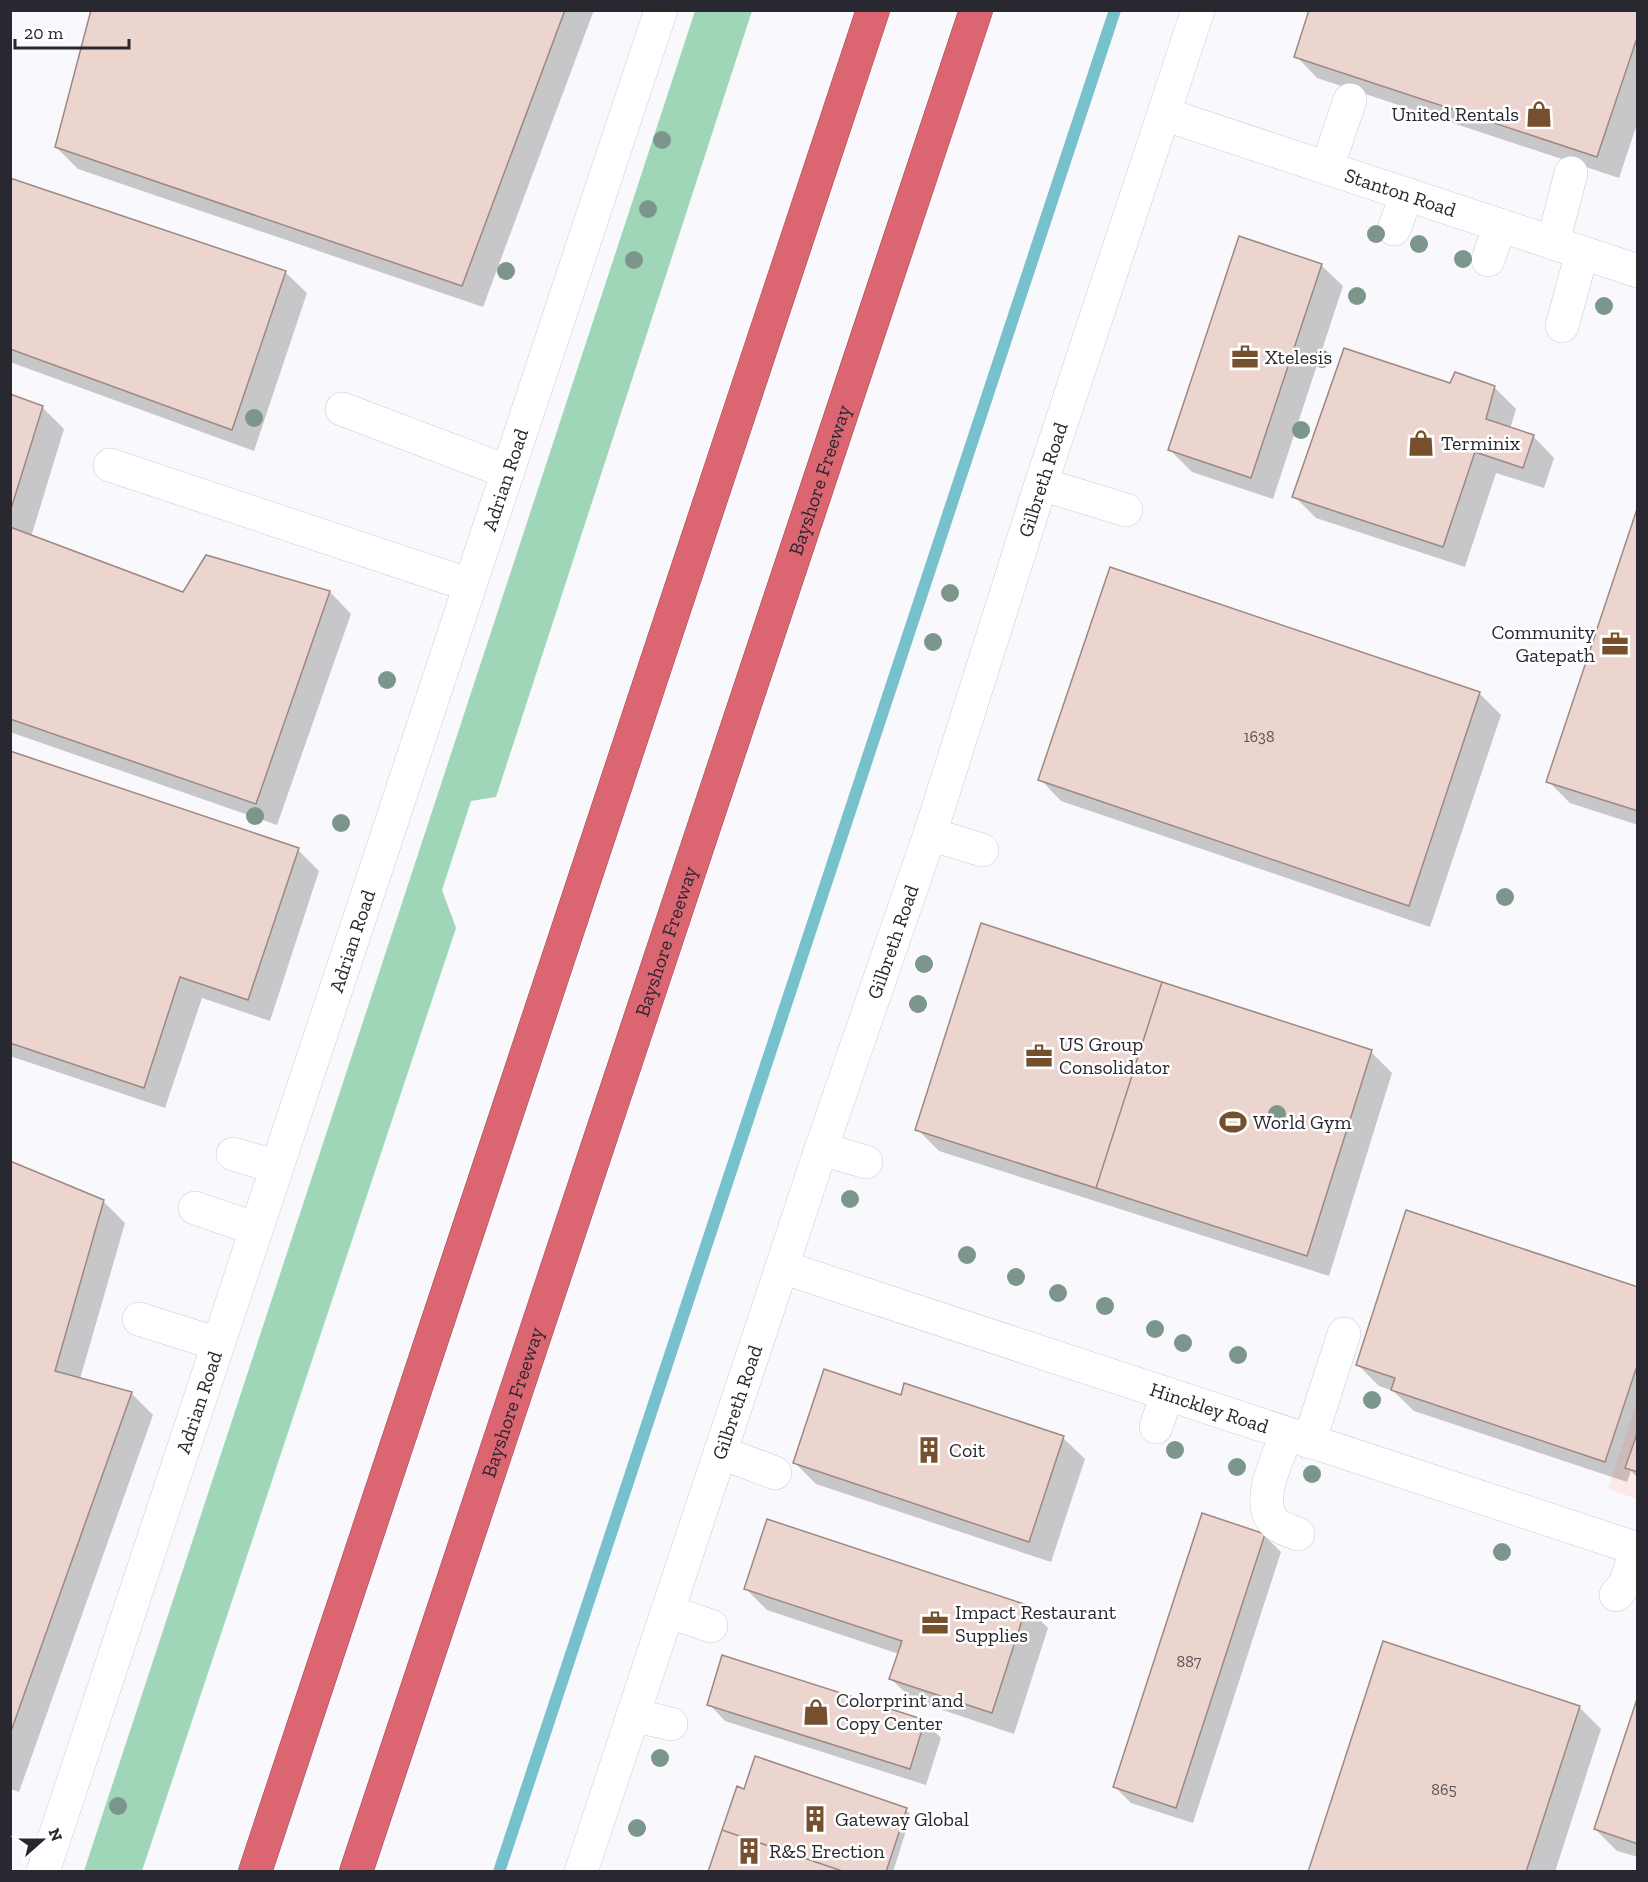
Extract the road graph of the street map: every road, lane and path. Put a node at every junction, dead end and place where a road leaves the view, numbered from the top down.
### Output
1 (661, 10) edge
2 (873, 10) edge
3 (976, 10) edge
4 (1198, 10) edge
5 (1350, 100) dead end
6 (1164, 114) junction
7 (1327, 168) junction
8 (1571, 173) dead end
9 (1407, 194) junction
10 (1500, 225) junction
11 (1394, 229) dead end
12 (1568, 248) junction
13 (1488, 260) dead end
14 (1638, 271) edge
15 (1562, 326) dead end
16 (342, 409) dead end
17 (110, 465) dead end
18 (508, 472) junction
19 (1041, 484) junction
20 (1126, 510) dead end
21 (470, 585) junction
22 (930, 834) junction
23 (982, 850) dead end
24 (821, 1149) junction
25 (232, 1154) dead end
26 (866, 1162) dead end
27 (277, 1167) junction
28 (195, 1208) dead end
29 (256, 1229) junction
30 (782, 1267) junction
31 (139, 1319) dead end
32 (1344, 1334) dead end
33 (218, 1344) junction
34 (1167, 1394) junction
35 (1156, 1427) dead end
36 (1298, 1438) junction
37 (720, 1452) junction
38 (775, 1473) dead end
39 (1298, 1534) dead end
40 (1637, 1549) edge
41 (1616, 1595) dead end
42 (667, 1611) junction
43 (711, 1626) dead end
44 (633, 1715) junction
45 (671, 1724) dead end
46 (43, 1872) edge
47 (255, 1872) edge
48 (356, 1872) edge
49 (581, 1872) edge

1 - 18 street, Adrian Road
2 - 47 highway
3 - 48 highway, Bayshore Freeway
4 - 6 street, Gilbreth Road
5 - 7 street
6 - 7 street, Stanton Road
6 - 19 street, Gilbreth Road
7 - 9 street, Stanton Road
8 - 12 street
9 - 10 street, Stanton Road
9 - 11 street
10 - 12 street, Stanton Road
10 - 13 street
12 - 14 street, Stanton Road
12 - 15 street
16 - 18 street
17 - 21 street
18 - 21 street, Adrian Road
19 - 20 street
19 - 22 street, Gilbreth Road
21 - 27 street, Adrian Road
22 - 23 street
22 - 24 street, Gilbreth Road
24 - 26 street
24 - 30 street, Gilbreth Road
25 - 27 street
27 - 29 street, Adrian Road
28 - 29 street
29 - 33 street, Adrian Road
30 - 34 street, Hinckley Road
30 - 37 street, Gilbreth Road
31 - 33 street
32 - 36 street
33 - 46 street, Adrian Road
34 - 35 street
34 - 36 street, Hinckley Road
36 - 39 street
36 - 40 street, Hinckley Road
37 - 38 street
37 - 42 street, Gilbreth Road
40 - 41 street
42 - 43 street
42 - 44 street, Gilbreth Road
44 - 45 street
44 - 49 street, Gilbreth Road

